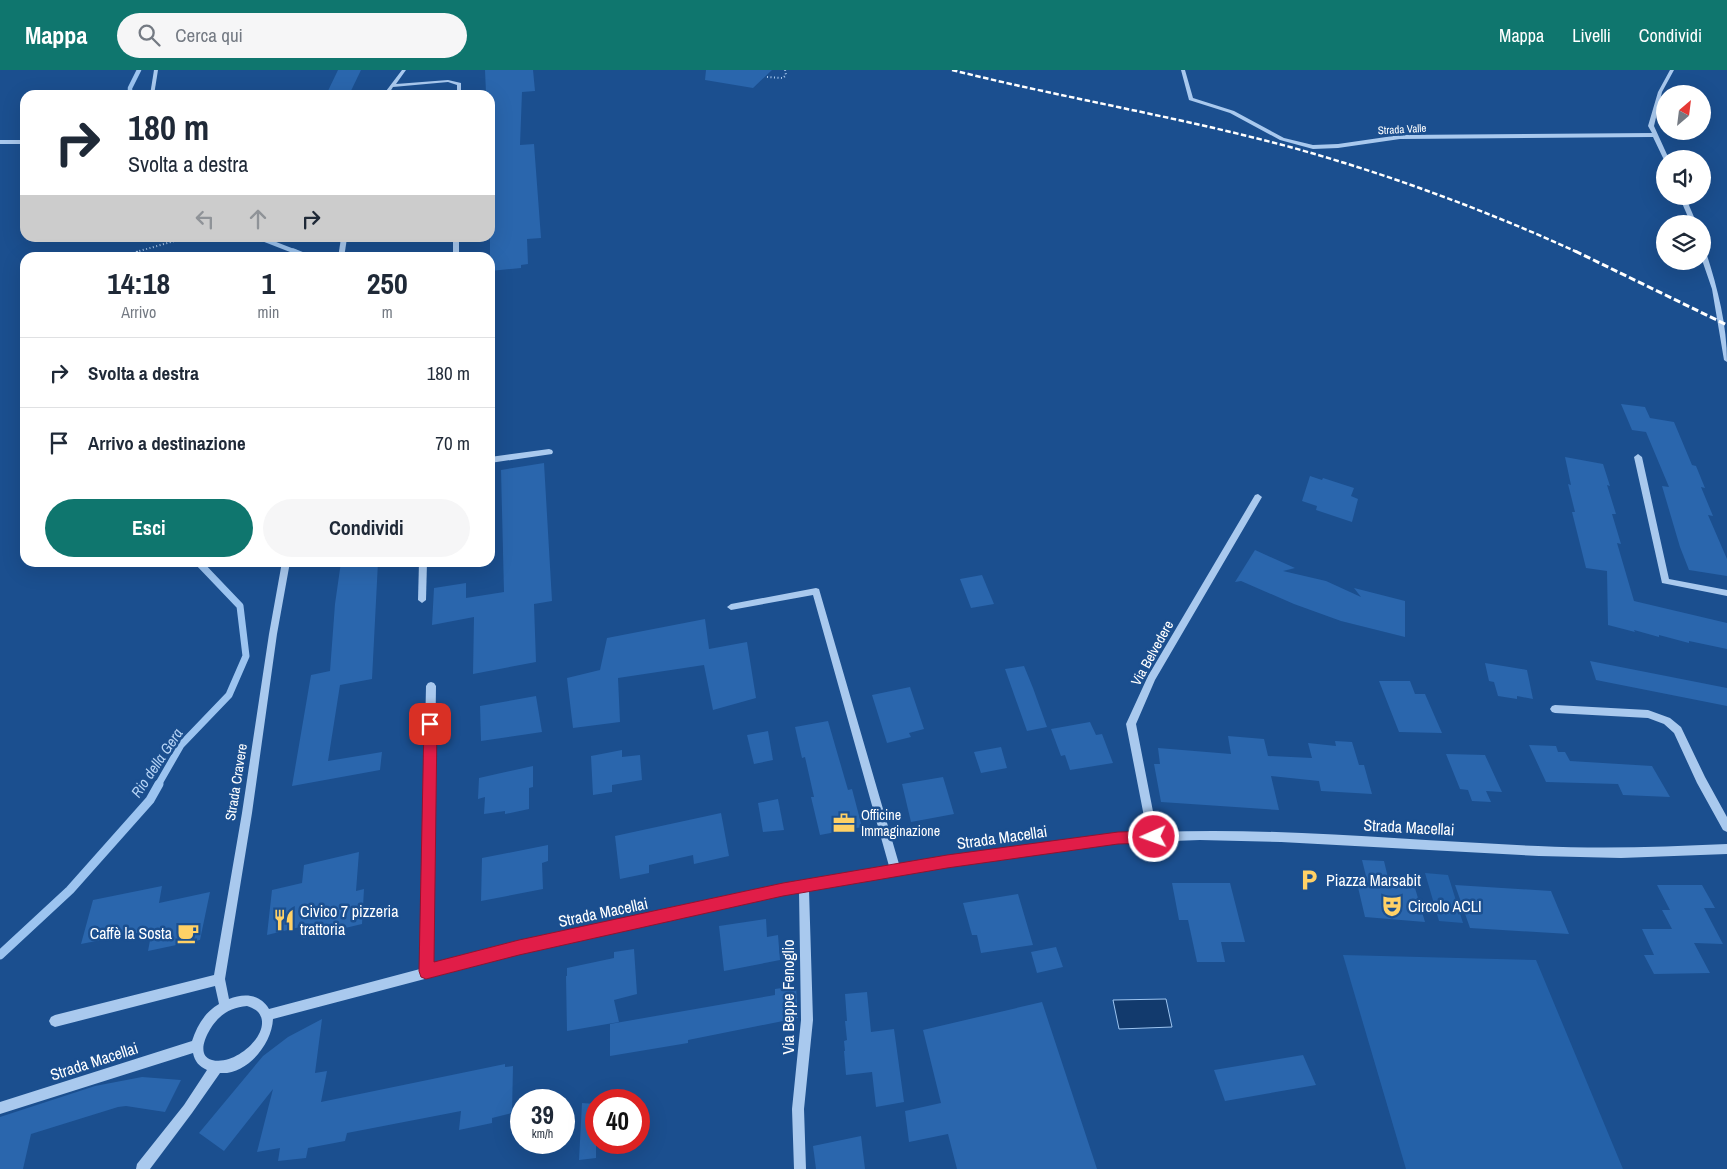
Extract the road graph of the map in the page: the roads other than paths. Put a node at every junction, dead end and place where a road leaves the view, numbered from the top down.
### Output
1 (156, 70) edge
2 (404, 70) edge
3 (1184, 70) edge
4 (1672, 70) edge
5 (392, 86) junction
6 (153, 90) edge
7 (389, 90) edge
8 (458, 90) edge
9 (1191, 99) joint
10 (1654, 135) junction
11 (0, 142) edge
12 (20, 142) edge
13 (1662, 150) edge
14 (1709, 270) edge
15 (1727, 360) edge
16 (549, 452) dead end
17 (1638, 457) dead end
18 (495, 459) edge
19 (1258, 497) dead end
20 (285, 567) edge
21 (423, 567) edge
22 (1727, 593) edge
23 (422, 600) dead end
24 (731, 607) dead end
25 (431, 686) dead end
26 (1556, 709) dead end
27 (1727, 828) edge
28 (1154, 837) junction
29 (1727, 849) edge
30 (896, 870) junction
31 (804, 886) junction
32 (426, 971) junction
33 (219, 979) junction
34 (225, 1006) junction
35 (267, 1015) junction
36 (55, 1021) dead end
37 (197, 1046) junction
38 (216, 1068) junction
39 (0, 1108) edge
40 (142, 1169) edge
41 (800, 1169) edge

1 - 6 street
2 - 5 street
3 - 9 street, Strada Valle
4 - 10 street
5 - 7 street
5 - 8 street
9 - 10 street, Strada Valle
10 - 13 street
11 - 12 street
14 - 15 street
16 - 18 street
17 - 22 street
19 - 28 street, Via Belvedere
20 - 33 street, Strada Cravere
21 - 23 street
24 - 30 street
25 - 32 street
26 - 27 street
28 - 29 street, Strada Macellai
28 - 30 street, Strada Macellai
30 - 31 street, Strada Macellai
31 - 32 street, Strada Macellai
31 - 41 street, Via Beppe Fenoglio
32 - 35 street, Strada Macellai
33 - 34 street, Strada Cravere
33 - 36 street
34 - 35 street
34 - 37 street
35 - 38 street
37 - 38 street
37 - 39 street, Strada Macellai
38 - 40 street

